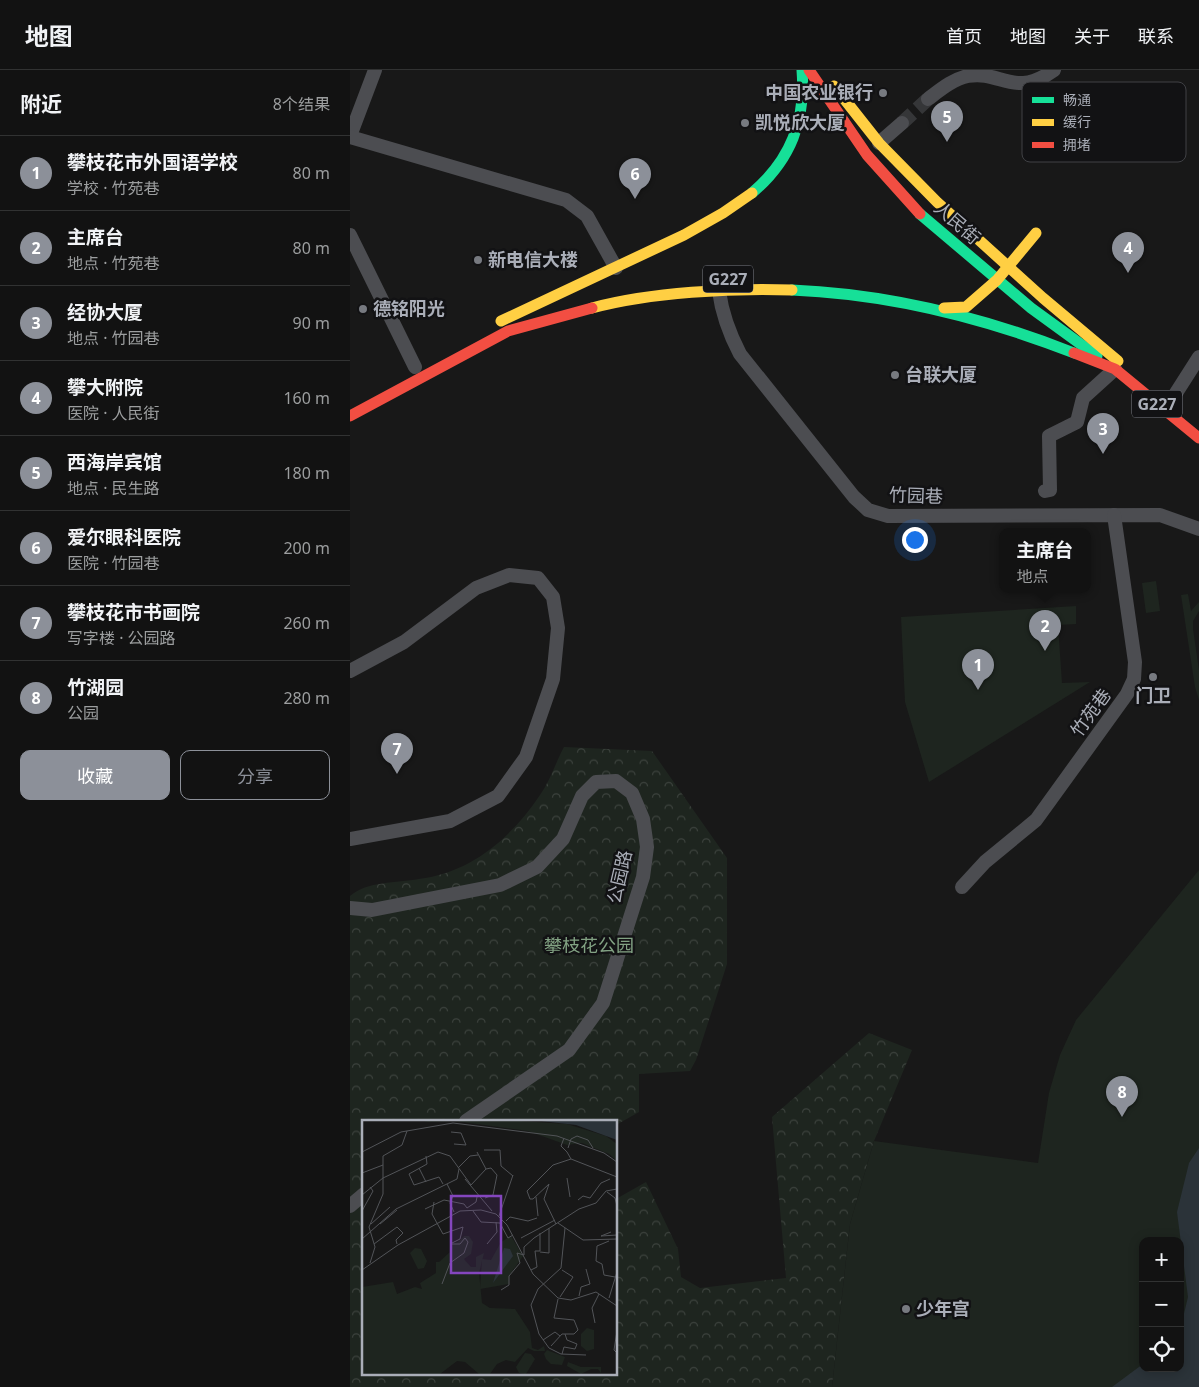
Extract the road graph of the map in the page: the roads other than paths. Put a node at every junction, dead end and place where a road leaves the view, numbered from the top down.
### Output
1 (375, 70) edge
2 (802, 70) edge
3 (809, 70) edge
4 (821, 70) edge
5 (1054, 70) edge
6 (1030, 82) edge
7 (1022, 83) edge
8 (928, 99) tunnel mouth
9 (902, 123) tunnel mouth
10 (350, 137) edge
11 (879, 143) junction
12 (1036, 234) dead end
13 (350, 235) edge
14 (1009, 267) junction
15 (616, 268) junction
16 (737, 278) dead end
17 (782, 278) dead end
18 (998, 280) junction
19 (719, 291) junction
20 (605, 293) dead end
21 (579, 297) dead end
22 (966, 307) junction
23 (928, 308) junction
24 (501, 321) junction
25 (484, 330) dead end
26 (1087, 349) junction
27 (1199, 358) edge
28 (1116, 365) junction
29 (415, 367) dead end
30 (1169, 404) junction
31 (350, 416) edge
32 (1199, 428) edge
33 (1199, 438) edge
34 (1044, 491) dead end
35 (1114, 515) junction
36 (1199, 529) edge
37 (350, 671) edge
38 (350, 839) edge
39 (962, 887) dead end
40 (350, 908) edge
41 (467, 1120) edge
42 (362, 1196) edge
43 (350, 1206) edge

1 - 10 street
2 - 15 main road
3 - 18 main road, 人民街
4 - 11 main road, 人民街
5 - 6 street
7 - 8 street
9 - 11 street
10 - 15 street
11 - 14 main road, 人民街
12 - 14 main road
13 - 29 street
14 - 18 main road
14 - 28 main road, 人民街
15 - 24 main road
16 - 20 main road, G227
17 - 22 main road, G227
18 - 22 main road
18 - 26 main road, 人民街
19 - 23 main road, G227
19 - 31 main road, G227
19 - 35 street, 竹园巷
21 - 24 main road
22 - 23 main road
22 - 26 main road, G227
23 - 28 main road, G227
24 - 25 main road
26 - 28 main road, G227
27 - 30 street
28 - 30 main road, G227
28 - 33 main road, G227
28 - 34 street
30 - 32 main road, G227
35 - 36 street, 竹园巷
35 - 39 street, 竹苑巷
37 - 38 street
40 - 41 street, 公园路
42 - 43 street

